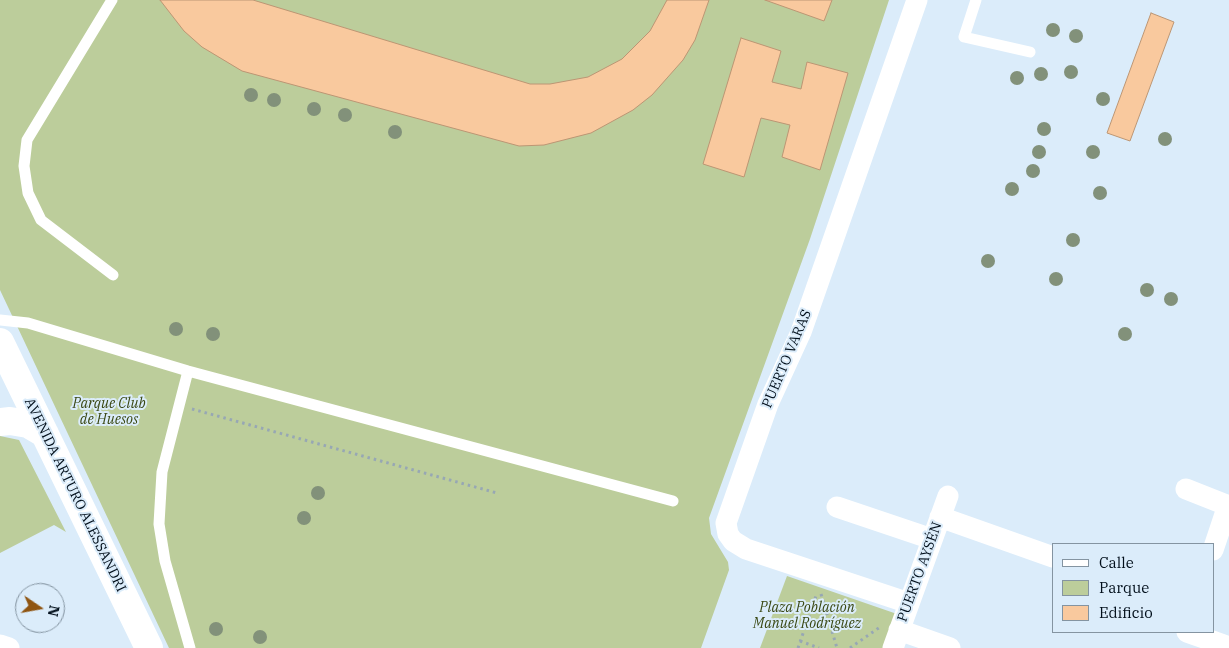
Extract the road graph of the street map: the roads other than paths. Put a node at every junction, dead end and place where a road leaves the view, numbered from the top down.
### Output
1 (112, 0) edge
2 (917, 0) edge
3 (976, 0) edge
4 (1030, 52) dead end
5 (113, 275) dead end
6 (0, 320) edge
7 (0, 342) edge
8 (188, 370) junction
9 (0, 422) edge
10 (45, 434) junction
11 (1186, 489) dead end
12 (948, 496) dead end
13 (673, 501) dead end
14 (1229, 506) edge
15 (837, 507) dead end
16 (940, 517) junction
17 (932, 539) junction
18 (1214, 547) edge
19 (1052, 557) edge
20 (909, 603) junction
21 (1190, 633) edge
22 (896, 639) edge
23 (0, 645) edge
24 (1229, 647) edge
25 (9, 648) edge
26 (149, 648) edge
27 (190, 648) edge
28 (950, 648) edge

1 - 5 lane
2 - 20 street, PUERTO VARAS
3 - 4 lane
6 - 8 lane
7 - 10 main road, AVENIDA ARTURO ALESSANDRI
8 - 13 lane
8 - 27 lane
9 - 10 main road
10 - 26 main road, AVENIDA ARTURO ALESSANDRI
11 - 14 street
12 - 16 street, PUERTO AYSÉN
14 - 18 street
15 - 17 street
16 - 17 street, PUERTO AYSÉN
16 - 19 street
17 - 20 street, PUERTO AYSÉN
20 - 22 street, PUERTO AYSÉN
21 - 24 street
22 - 28 street
23 - 25 street

